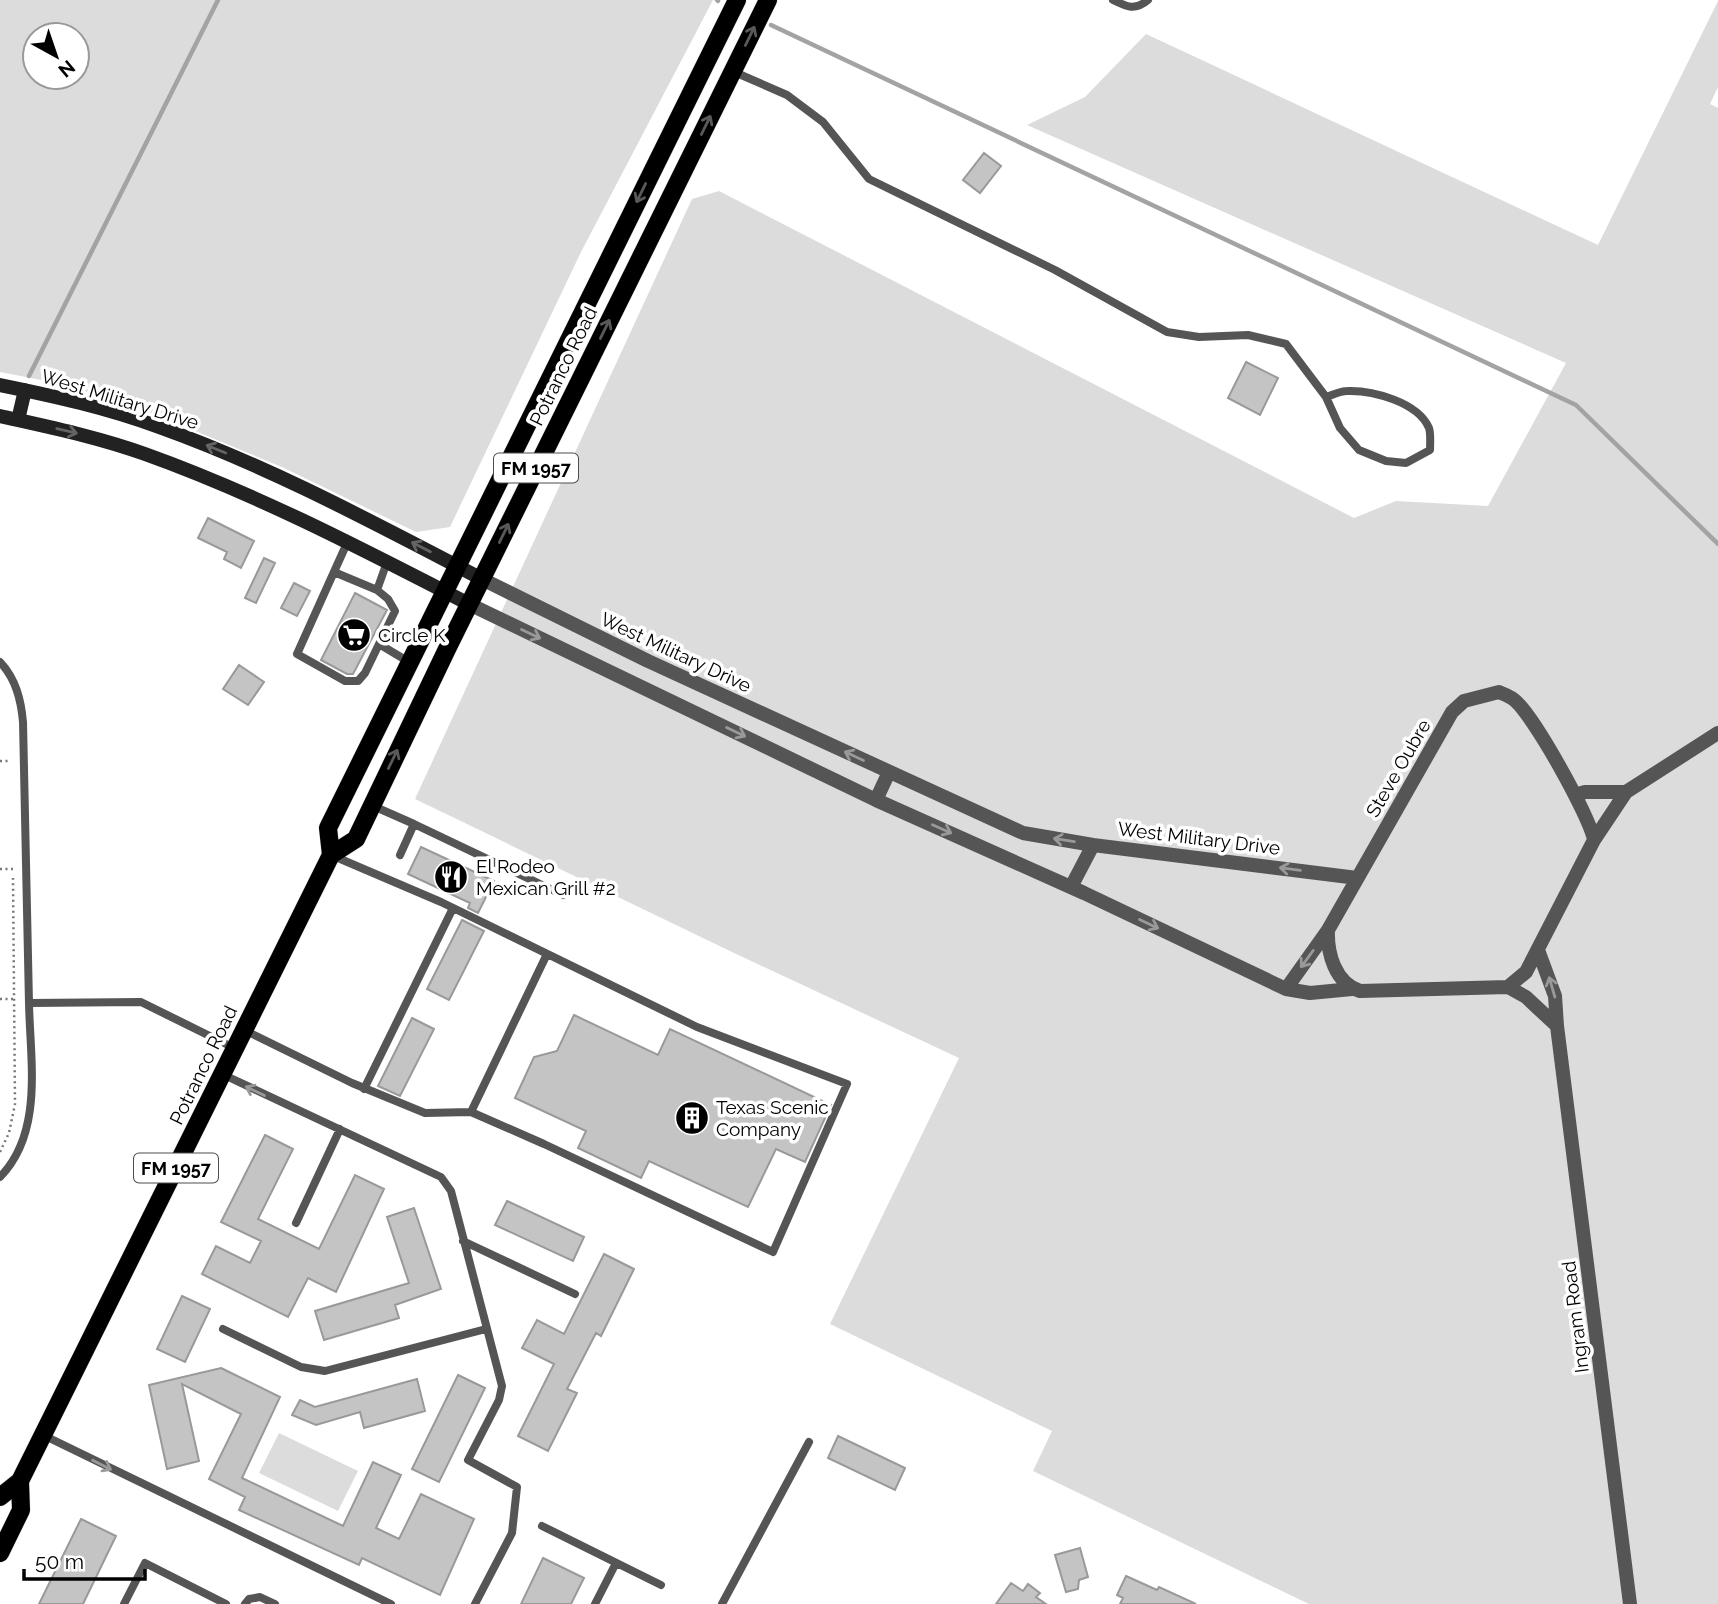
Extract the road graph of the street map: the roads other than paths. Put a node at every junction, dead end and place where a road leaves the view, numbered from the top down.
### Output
1 (737, 0) edge
2 (768, 0) edge
3 (1113, 0) edge
4 (1148, 0) edge
5 (732, 71) junction
6 (0, 385) edge
7 (25, 390) junction
8 (1326, 397) junction
9 (0, 416) edge
10 (18, 420) junction
11 (347, 543) junction
12 (387, 562) junction
13 (457, 566) junction
14 (334, 572) junction
15 (482, 579) junction
16 (377, 590) junction
17 (444, 591) junction
18 (470, 604) junction
19 (379, 644) junction
20 (0, 662) edge
21 (409, 662) junction
22 (1718, 733) edge
23 (889, 772) junction
24 (1626, 792) junction
25 (1575, 795) junction
26 (876, 800) junction
27 (372, 805) junction
28 (414, 824) junction
29 (1594, 840) junction
30 (1093, 845) junction
31 (331, 855) junction
32 (400, 855) dead end
33 (1357, 878) junction
34 (1071, 887) junction
35 (564, 895) dead end
36 (453, 908) junction
37 (1328, 930) junction
38 (1538, 950) junction
39 (547, 954) junction
40 (1507, 987) junction
41 (1286, 989) junction
42 (1352, 989) junction
43 (29, 1003) junction
44 (1557, 1026) junction
45 (244, 1030) junction
46 (234, 1048) junction
47 (222, 1074) junction
48 (364, 1088) junction
49 (471, 1112) junction
50 (340, 1129) junction
51 (0, 1177) edge
52 (296, 1223) dead end
53 (463, 1241) junction
54 (575, 1294) dead end
55 (223, 1329) dead end
56 (486, 1329) junction
57 (43, 1435) junction
58 (809, 1442) dead end
59 (20, 1482) junction
60 (0, 1497) edge
61 (542, 1525) dead end
62 (0, 1553) edge
63 (616, 1563) junction
64 (662, 1585) dead end
65 (124, 1604) edge
66 (226, 1604) edge
67 (245, 1604) edge
68 (275, 1604) edge
69 (391, 1604) edge
70 (475, 1604) edge
71 (595, 1604) edge
72 (722, 1604) edge
73 (1630, 1604) edge

1 -> 13 main road, Potranco Road / FM 1957
5 -> 2 main road, Potranco Road / FM 1957
3 - 4 lane
5 - 8 lane
15 -> 5 main road, Potranco Road / FM 1957
6 - 7 main road, West Military Drive
7 - 10 main road
13 -> 7 main road, West Military Drive
8 - 8 lane
9 - 10 main road
10 -> 11 main road
11 - 12 main road
11 - 14 lane
12 - 16 lane
12 - 17 main road
13 - 15 main road, West Military Drive
13 - 17 main road, Potranco Road / FM 1957
14 - 16 lane
14 - 19 lane
15 - 18 main road, Potranco Road / FM 1957
23 -> 15 street, West Military Drive
16 - 19 lane
17 - 18 main road
17 - 21 main road, Potranco Road / FM 1957
18 -> 26 street
27 -> 18 main road, Potranco Road / FM 1957
19 - 21 lane
20 - 43 lane
21 - 31 main road, Potranco Road / FM 1957
22 - 24 street
23 - 26 street
30 -> 23 street, West Military Drive
24 - 25 street
24 - 29 street
25 - 29 street, Steve Oubre
25 - 33 street, Steve Oubre
26 -> 34 street
27 - 28 lane
27 - 31 main road, Potranco Road / FM 1957
28 - 32 lane
28 - 35 lane
29 - 38 street
33 -> 30 street, West Military Drive
30 - 34 street
31 - 36 lane
31 - 45 main road, Potranco Road / FM 1957
33 - 37 street, Steve Oubre
34 -> 41 street
36 - 39 lane
36 - 48 lane
37 -> 41 street, Steve Oubre
37 - 42 street
38 - 40 street
44 -> 38 street, Ingram Road
39 - 49 lane
39 - 49 lane
40 - 42 street
40 - 44 street
41 - 42 street
43 - 46 lane
43 - 51 lane
44 - 73 street, Ingram Road
45 - 46 main road, Potranco Road / FM 1957
45 - 48 lane
46 - 47 main road, Potranco Road / FM 1957
50 -> 47 lane
47 - 57 main road, Potranco Road / FM 1957
48 - 49 lane
50 - 52 lane
50 - 53 lane
53 - 54 lane
53 - 56 lane
55 - 56 lane
56 - 70 lane
57 - 59 main road, Potranco Road / FM 1957
57 -> 69 lane
58 - 72 lane
59 - 60 main road, Potranco Road / FM 1957
59 - 62 main road, Potranco Road / FM 1957
61 - 63 lane
63 - 64 lane
63 - 71 lane
65 - 66 lane
67 - 68 lane

